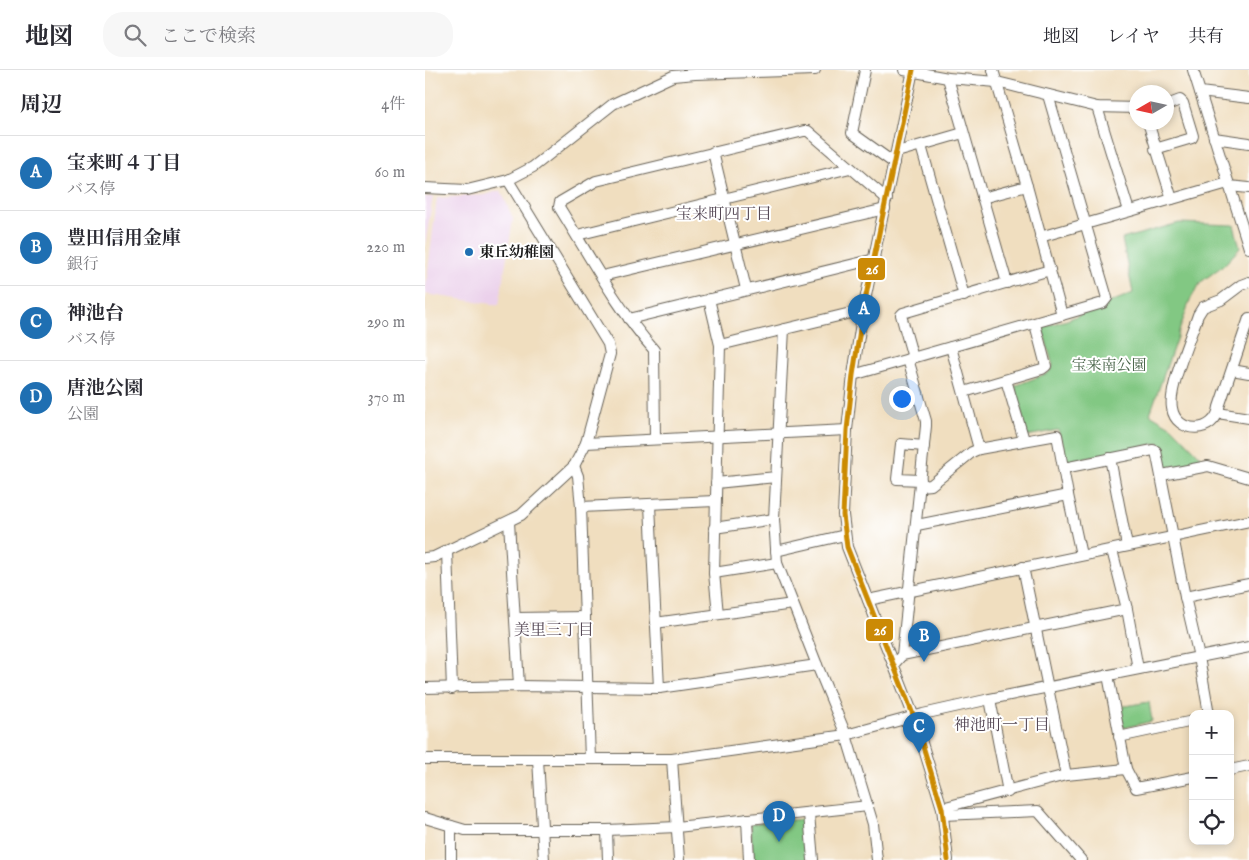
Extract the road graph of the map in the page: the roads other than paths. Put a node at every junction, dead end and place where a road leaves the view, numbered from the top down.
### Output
1 (815, 70) edge
2 (865, 70) edge
3 (910, 70) edge
4 (993, 70) edge
5 (1193, 70) edge
6 (947, 78) junction
7 (997, 82) junction
8 (1199, 92) junction
9 (1048, 95) junction
10 (1249, 98) edge
11 (1174, 102) edge
12 (1097, 107) junction
13 (1129, 108) edge
14 (1150, 130) edge
15 (963, 133) junction
16 (1214, 138) junction
17 (1249, 143) edge
18 (921, 146) junction
19 (1155, 149) junction
20 (713, 152) junction
21 (897, 152) junction
22 (894, 163) junction
23 (850, 168) junction
24 (508, 180) junction
25 (1229, 184) junction
26 (1027, 186) junction
27 (425, 188) edge
28 (1249, 188) edge
29 (982, 198) junction
30 (723, 199) junction
31 (1172, 199) junction
32 (886, 204) junction
33 (1129, 211) junction
34 (1086, 224) junction
35 (1247, 233) edge
36 (577, 235) junction
37 (1040, 237) junction
38 (735, 244) junction
39 (1249, 248) edge
40 (875, 259) junction
41 (1050, 270) junction
42 (602, 276) junction
43 (1249, 282) edge
44 (1007, 283) junction
45 (746, 289) junction
46 (964, 296) junction
47 (709, 299) junction
48 (863, 310) junction
49 (1062, 315) junction
50 (629, 319) junction
51 (1035, 324) junction
52 (1248, 324) edge
53 (784, 329) junction
54 (720, 345) junction
55 (951, 347) junction
56 (911, 359) junction
57 (1231, 370) junction
58 (1249, 373) edge
59 (853, 375) junction
60 (1006, 380) junction
61 (964, 392) junction
62 (1218, 413) junction
63 (1249, 418) edge
64 (847, 430) junction
65 (779, 432) junction
66 (717, 436) junction
67 (655, 439) junction
68 (1024, 440) junction
69 (586, 443) junction
70 (924, 446) junction
71 (979, 449) junction
72 (1110, 458) junction
73 (573, 466) junction
74 (1064, 468) junction
75 (1162, 475) junction
76 (776, 477) junction
77 (1249, 478) edge
78 (716, 483) junction
79 (920, 483) junction
80 (1068, 495) junction
81 (715, 500) junction
82 (650, 505) junction
83 (581, 507) junction
84 (774, 519) junction
85 (1249, 521) edge
86 (509, 522) junction
87 (917, 526) junction
88 (714, 528) junction
89 (845, 535) junction
90 (1173, 537) junction
91 (1127, 546) junction
92 (1112, 550) junction
93 (447, 551) junction
94 (776, 551) junction
95 (1081, 555) junction
96 (425, 558) edge
97 (777, 563) junction
98 (1023, 567) junction
99 (713, 573) junction
100 (1249, 584) edge
101 (908, 591) junction
102 (1185, 597) junction
103 (868, 600) junction
104 (793, 604) junction
105 (1127, 608) junction
106 (718, 614) junction
107 (516, 618) junction
108 (585, 618) junction
109 (655, 623) junction
110 (1036, 627) junction
111 (1249, 647) edge
112 (902, 655) junction
113 (1199, 657) junction
114 (894, 664) junction
115 (817, 665) junction
116 (1138, 669) junction
117 (1107, 675) junction
118 (519, 686) junction
119 (1048, 687) junction
120 (425, 688) edge
121 (452, 688) junction
122 (589, 688) junction
123 (659, 688) junction
124 (989, 699) junction
125 (1208, 710) edge
126 (914, 717) junction
127 (1189, 722) edge
128 (846, 735) junction
129 (1119, 737) junction
130 (425, 759) edge
131 (538, 759) junction
132 (672, 759) junction
133 (590, 760) junction
134 (1249, 766) edge
135 (1126, 769) junction
136 (1234, 769) edge
137 (1066, 775) junction
138 (1189, 778) edge
139 (1008, 792) junction
140 (868, 806) junction
141 (943, 812) junction
142 (809, 814) junction
143 (425, 818) edge
144 (747, 820) junction
145 (451, 826) junction
146 (677, 826) junction
147 (607, 830) junction
148 (542, 831) junction
149 (451, 860) edge
150 (543, 860) edge
151 (608, 860) edge
152 (679, 860) edge
153 (749, 860) edge
154 (813, 860) edge
155 (877, 860) edge
156 (948, 860) edge
157 (1081, 860) edge

1 - 24 street
2 - 22 street
3 - 6 street
3 - 21 street
4 - 7 street
5 - 8 street
6 - 7 street
6 - 15 street
7 - 9 street
7 - 26 street
8 - 10 street
8 - 16 street
9 - 12 street
9 - 34 street
11 - 19 street
12 - 13 street
12 - 33 street
14 - 19 street
15 - 18 street
15 - 29 street
16 - 17 street
16 - 25 street
18 - 21 street
18 - 46 street
19 - 31 street
20 - 23 street
20 - 30 street
20 - 36 street
21 - 22 street
22 - 32 street
23 - 30 street
23 - 32 street
24 - 27 street
24 - 69 street
25 - 28 street
25 - 31 street
25 - 35 street
26 - 29 street
26 - 37 street
29 - 44 street
30 - 36 street
30 - 38 street
31 - 33 street
32 - 38 street
32 - 40 street
33 - 34 street
34 - 37 street
34 - 49 street
35 - 39 street
36 - 42 street
37 - 41 street
38 - 42 street
38 - 45 street
40 - 45 street
40 - 48 street
41 - 44 street
41 - 49 street
42 - 50 street
43 - 62 street
44 - 46 street
45 - 47 street
46 - 56 street
47 - 50 street
47 - 54 street
48 - 53 street
48 - 59 street
49 - 51 street
50 - 67 street
51 - 55 street
51 - 60 street
52 - 57 street
53 - 54 street
53 - 65 street
54 - 66 street
55 - 56 street
55 - 61 street
56 - 59 street
56 - 70 street
57 - 58 street
57 - 62 street
59 - 64 street
60 - 61 street
60 - 68 street
61 - 71 street
62 - 63 street
64 - 65 street
64 - 89 street
65 - 66 street
65 - 76 street
66 - 67 street
66 - 78 street
67 - 69 street
68 - 71 street
68 - 74 street
69 - 73 street
70 - 79 street
70 - 79 street
71 - 79 street
72 - 74 street
72 - 75 street
72 - 91 street
73 - 83 street
73 - 86 street
74 - 80 street
75 - 77 street
75 - 90 street
76 - 78 street
76 - 84 street
78 - 81 street
79 - 87 street
80 - 87 street
80 - 95 street
81 - 82 street
81 - 88 street
82 - 83 street
82 - 109 street
83 - 108 street
84 - 88 street
84 - 94 street
85 - 90 street
86 - 93 street
86 - 107 street
87 - 101 street
88 - 99 street
89 - 94 street
89 - 103 street
90 - 91 street
90 - 102 street
91 - 92 street
92 - 95 street
92 - 105 street
93 - 96 street
93 - 121 street
94 - 97 street
95 - 98 street
97 - 99 street
97 - 104 street
98 - 101 street
98 - 110 street
99 - 106 street
100 - 102 street
101 - 103 street
101 - 112 street
102 - 113 street
103 - 114 street
104 - 106 street
104 - 115 street
105 - 110 street
105 - 116 street
106 - 109 street
107 - 108 street
107 - 118 street
108 - 122 street
109 - 123 street
110 - 112 street
110 - 119 street
111 - 113 street
112 - 114 street
113 - 116 street
113 - 125 street
114 - 126 street
115 - 123 street
115 - 128 street
116 - 117 street
117 - 119 street
117 - 129 street
118 - 121 street
118 - 122 street
119 - 124 street
119 - 137 street
120 - 121 street
122 - 123 street
122 - 133 street
124 - 126 street
124 - 139 street
126 - 128 street
126 - 141 street
127 - 129 street
128 - 132 street
128 - 140 street
129 - 135 street
130 - 131 street
131 - 133 street
131 - 148 street
132 - 133 street
132 - 146 street
134 - 136 street
135 - 137 street
135 - 138 street
137 - 139 street
139 - 141 street
140 - 142 street
140 - 155 street
141 - 156 street
141 - 157 street
142 - 144 street
142 - 154 street
143 - 145 street
144 - 146 street
144 - 153 street
145 - 148 street
145 - 149 street
146 - 147 street
146 - 152 street
147 - 148 street
147 - 151 street
148 - 150 street

